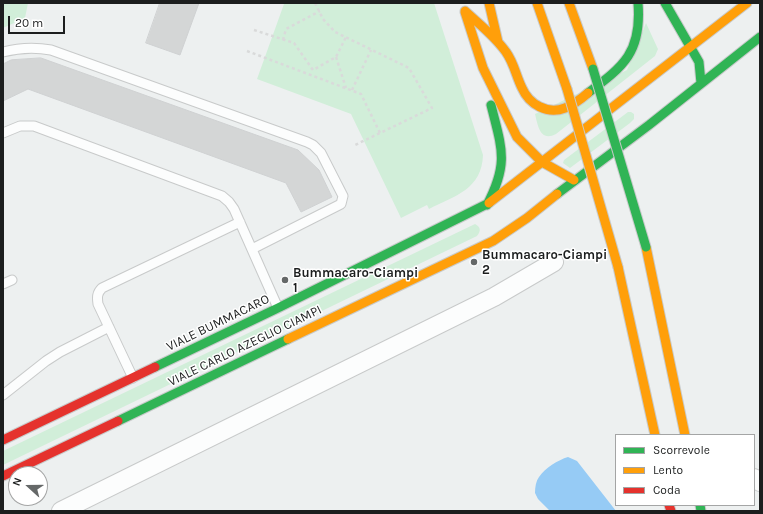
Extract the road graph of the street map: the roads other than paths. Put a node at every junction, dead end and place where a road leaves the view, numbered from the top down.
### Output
1 (489, 3) edge
2 (537, 3) edge
3 (569, 3) edge
4 (638, 3) edge
5 (665, 3) edge
6 (747, 3) edge
7 (463, 7) edge
8 (760, 37) edge
9 (498, 42) junction
10 (691, 47) junction
11 (3, 52) edge
12 (483, 68) junction
13 (505, 70) dead end
14 (701, 83) junction
15 (645, 114) dead end
16 (649, 125) junction
17 (3, 133) edge
18 (526, 133) dead end
19 (533, 154) junction
20 (542, 162) junction
21 (574, 180) junction
22 (487, 205) junction
23 (240, 222) junction
24 (252, 249) junction
25 (554, 262) dead end
26 (12, 280) dead end
27 (3, 284) edge
28 (278, 308) junction
29 (109, 327) junction
30 (133, 378) junction
31 (3, 395) edge
32 (655, 434) edge
33 (686, 434) edge
34 (3, 440) edge
35 (3, 476) edge
36 (61, 511) edge

1 - 9 main road
2 - 32 main road, bridge
3 - 33 main road, bridge
4 - 9 main road
5 - 10 main road
6 - 10 main road, VIALE BUMMACARO
7 - 9 main road
7 - 12 main road
8 - 14 main road, VIALE CARLO AZEGLIO CIAMPI
9 - 13 main road
10 - 14 main road
10 - 20 main road, VIALE BUMMACARO
11 - 24 lane
12 - 19 main road
12 - 22 main road
14 - 16 main road, VIALE CARLO AZEGLIO CIAMPI
15 - 16 main road
16 - 21 main road, VIALE CARLO AZEGLIO CIAMPI
17 - 23 lane
18 - 19 main road
19 - 20 main road
20 - 21 main road
20 - 22 main road, VIALE BUMMACARO
21 - 35 main road, VIALE CARLO AZEGLIO CIAMPI
22 - 28 main road, VIALE BUMMACARO
23 - 24 lane
23 - 29 lane
24 - 28 lane
25 - 36 street
26 - 27 lane
28 - 30 main road, VIALE BUMMACARO
29 - 30 lane
29 - 31 lane
30 - 34 main road, VIALE BUMMACARO

